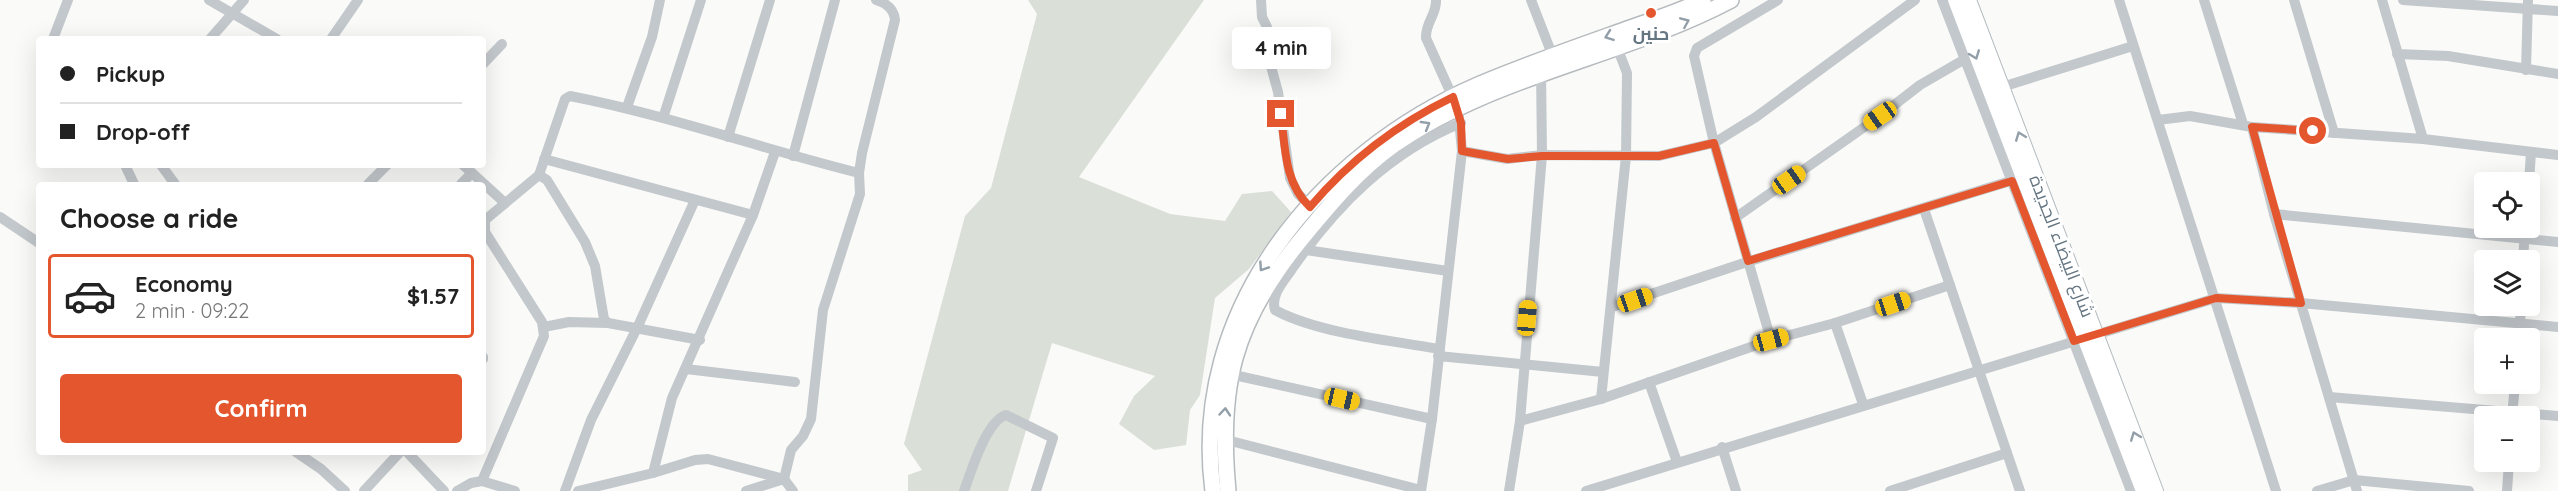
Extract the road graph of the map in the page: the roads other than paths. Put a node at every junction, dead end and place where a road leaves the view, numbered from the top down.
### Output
1 (69, 0) edge
2 (209, 0) edge
3 (244, 0) edge
4 (358, 0) edge
5 (660, 0) edge
6 (700, 0) edge
7 (770, 0) edge
8 (835, 0) edge
9 (876, 0) edge
10 (1261, 0) edge
11 (1436, 0) edge
12 (1532, 0) edge
13 (1703, 0) edge
14 (1731, 0) edge
15 (1778, 0) edge
16 (1915, 0) edge
17 (1942, 0) edge
18 (1955, 0) edge
19 (1969, 0) edge
20 (2119, 0) edge
21 (2204, 0) edge
22 (2294, 0) edge
23 (2382, 0) edge
24 (2403, 0) edge
25 (2528, 4) edge
26 (2558, 11) edge
27 (234, 14) junction
28 (54, 36) edge
29 (213, 36) edge
30 (272, 36) edge
31 (333, 36) edge
32 (502, 44) dead end
33 (2133, 46) junction
34 (1617, 47) junction
35 (2397, 54) junction
36 (1965, 58) junction
37 (486, 60) edge
38 (1548, 64) junction
39 (2526, 70) junction
40 (2558, 74) edge
41 (2002, 87) junction
42 (627, 107) junction
43 (1457, 110) junction
44 (663, 118) junction
45 (2157, 120) junction
46 (2247, 125) junction
47 (2334, 133) junction
48 (728, 137) junction
49 (2422, 139) junction
50 (1714, 143) junction
51 (1462, 151) junction
52 (775, 152) junction
53 (2531, 152) junction
54 (2558, 155) edge
55 (793, 156) junction
56 (1542, 156) junction
57 (1626, 156) junction
58 (544, 159) junction
59 (126, 168) edge
60 (163, 168) edge
61 (384, 168) edge
62 (466, 168) edge
63 (2530, 172) edge
64 (472, 173) junction
65 (859, 173) junction
66 (539, 175) junction
67 (2023, 178) junction
68 (133, 182) edge
69 (174, 182) edge
70 (370, 182) edge
71 (463, 182) edge
72 (482, 182) edge
73 (486, 186) edge
74 (695, 200) junction
75 (505, 203) junction
76 (1924, 209) junction
77 (1315, 211) junction
78 (2274, 214) junction
79 (753, 215) junction
80 (0, 217) edge
81 (1735, 218) junction
82 (486, 220) edge
83 (2474, 229) edge
84 (486, 234) edge
85 (2540, 237) edge
86 (36, 241) edge
87 (2558, 242) edge
88 (1295, 245) junction
89 (1748, 261) junction
90 (1448, 271) junction
91 (1950, 285) junction
92 (2216, 298) junction
93 (2301, 303) junction
94 (1612, 307) junction
95 (2521, 316) edge
96 (608, 323) junction
97 (1835, 323) junction
98 (2521, 324) junction
99 (638, 326) junction
100 (544, 327) junction
101 (2558, 327) edge
102 (2520, 328) edge
103 (2084, 338) junction
104 (700, 340) junction
105 (1771, 340) junction
106 (1439, 352) junction
107 (1523, 365) junction
108 (686, 369) junction
109 (1978, 369) junction
110 (1604, 372) junction
111 (1224, 373) junction
112 (795, 382) dead end
113 (1649, 382) junction
114 (2329, 397) junction
115 (1600, 399) junction
116 (1863, 404) junction
117 (2474, 411) edge
118 (2540, 416) edge
119 (2558, 416) edge
120 (1432, 419) junction
121 (1520, 421) junction
122 (1224, 439) junction
123 (1722, 447) junction
124 (2007, 453) junction
125 (300, 455) edge
126 (397, 455) edge
127 (410, 455) edge
128 (1677, 462) junction
129 (2508, 472) edge
130 (653, 473) junction
131 (784, 479) junction
132 (482, 481) junction
133 (2356, 486) edge
134 (2444, 489) edge
135 (345, 491) edge
136 (364, 491) edge
137 (444, 491) edge
138 (457, 491) edge
139 (514, 491) edge
140 (566, 491) edge
141 (578, 491) edge
142 (746, 491) edge
143 (793, 491) edge
144 (964, 491) edge
145 (1036, 491) edge
146 (1213, 491) edge
147 (1228, 491) edge
148 (1421, 491) edge
149 (1509, 491) edge
150 (1586, 491) edge
151 (1736, 491) edge
152 (1890, 491) edge
153 (2020, 491) edge
154 (2131, 491) edge
155 (2143, 491) edge
156 (2156, 491) edge
157 (2276, 491) edge
158 (2317, 491) edge
159 (2469, 491) edge
160 (2507, 491) edge

1 - 28 street
2 - 27 street
3 - 27 street
4 - 31 street
5 - 42 street
6 - 44 street
7 - 48 street
8 - 55 street
9 - 65 street
10 - 77 street
11 - 43 street
12 - 38 street
13 -> 38 main road
34 -> 14 main road
15 - 50 street
16 - 50 street
17 - 36 street
18 -> 67 street, شارع البيضاء الجديدة
19 - 41 street, شارع البيضاء الجديدة
20 - 33 street
21 - 46 street
22 - 47 street
23 - 35 street
24 - 25 street
25 - 26 street
25 - 39 street
27 - 29 street
27 - 30 street
32 - 37 street
33 - 41 street
33 - 45 street
34 - 38 main road
34 - 57 street
35 - 39 street
35 - 49 street
36 - 67 street
36 - 81 street
38 - 43 main road
38 - 56 street
39 - 40 street
67 -> 41 street, شارع البيضاء الجديدة
42 - 44 street
42 - 58 street
43 - 51 street
43 - 77 main road
43 - 88 street
44 - 48 street
45 - 46 street
45 - 92 street
46 - 47 street
46 - 78 street
47 - 49 street
48 - 52 street
49 - 53 street
50 - 57 street
50 - 81 street
51 - 56 street
51 - 90 street
52 - 55 street
52 - 79 street
53 - 54 street
53 - 63 street
55 - 65 street
56 - 57 street
56 - 107 street
57 - 94 street
58 - 66 street
58 - 74 street
59 - 68 street
60 - 69 street
61 - 70 street
62 - 64 street
64 - 71 street
64 - 72 street
65 - 131 street
66 - 75 street
66 - 96 street
67 - 76 street
67 - 103 street, شارع البيضاء الجديدة
67 - 103 street
73 - 75 street
74 - 79 street
74 - 99 street
75 - 82 street
76 - 89 street
76 - 91 street
77 - 88 main road
78 - 83 street
78 - 93 street
79 - 104 street
80 - 86 street
81 - 89 street
84 - 100 street
85 - 87 street
88 - 90 street
88 - 106 street
88 - 111 main road
89 - 94 street
89 - 105 street
90 - 106 street
91 - 97 street
91 - 109 street
92 - 93 street
92 - 103 street
92 - 157 street
93 - 98 street
93 - 114 street
94 - 110 street
95 - 98 street
96 - 99 street
96 - 100 street
97 - 105 street
97 - 116 street
98 - 101 street
98 - 102 street
99 - 104 street
99 - 140 street
100 - 132 street
103 - 109 street
103 - 154 street
103 - 155 street, شارع البيضاء الجديدة
156 -> 103 street, شارع البيضاء الجديدة
104 - 108 street
105 - 113 street
106 - 107 street
106 - 120 street
107 - 110 street
107 - 121 street
108 - 112 street
108 - 130 street
109 - 116 street
109 - 124 street
110 - 115 street
111 - 120 street
122 -> 111 main road
111 - 146 main road
113 - 115 street
113 - 128 street
114 - 117 street
114 - 133 street
115 - 121 street
116 - 123 street
118 - 119 street
120 - 148 street
121 - 149 street
122 - 147 main road
122 - 148 street
123 - 128 street
123 - 151 street
124 - 152 street
124 - 153 street
125 - 135 street
126 - 136 street
127 - 137 street
128 - 150 street
129 - 160 street
130 - 131 street
130 - 141 street
131 - 142 street
131 - 143 street
132 - 138 street
132 - 139 street
133 - 134 street
133 - 158 street
134 - 159 street
144 - 145 street

